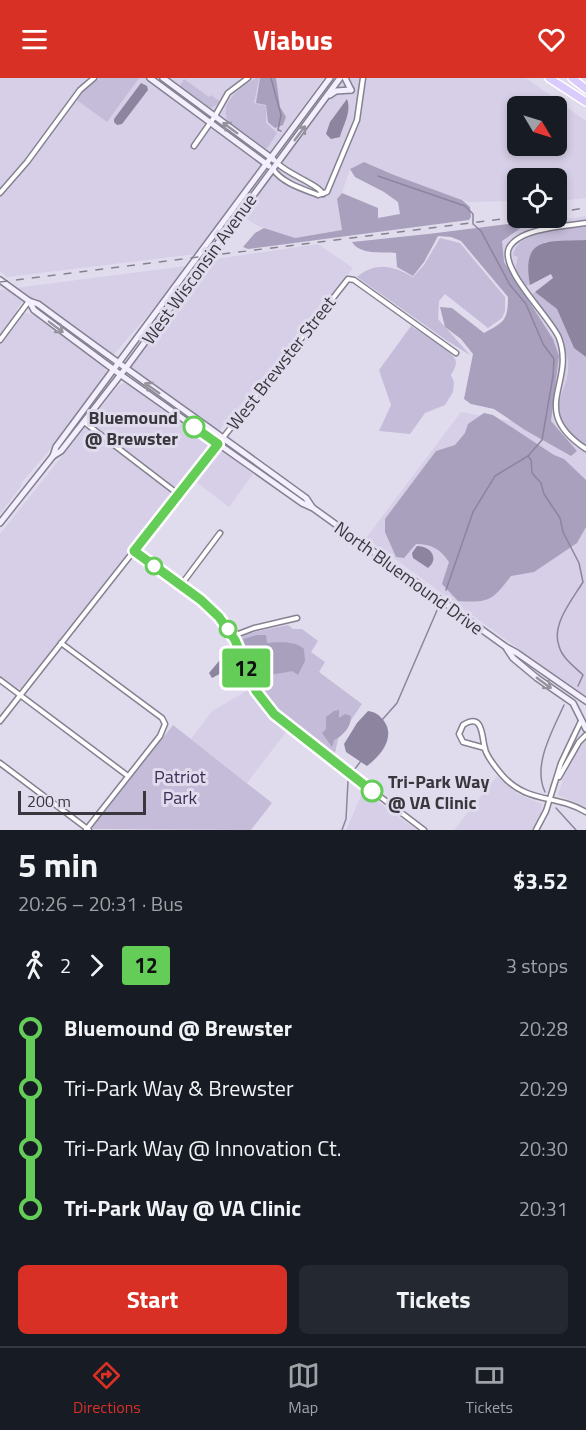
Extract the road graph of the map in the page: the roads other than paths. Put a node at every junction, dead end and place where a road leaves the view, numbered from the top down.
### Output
1 (94, 78) edge
2 (150, 78) edge
3 (163, 78) edge
4 (248, 78) edge
5 (330, 78) edge
6 (340, 78) edge
7 (345, 78) edge
8 (363, 78) edge
9 (549, 78) edge
10 (572, 78) edge
11 (586, 89) edge
12 (351, 90) junction
13 (360, 91) junction
14 (322, 102) junction
15 (586, 102) edge
16 (215, 116) junction
17 (210, 123) junction
18 (194, 146) dead end
19 (271, 158) junction
20 (277, 163) junction
21 (267, 164) junction
22 (273, 169) junction
23 (0, 193) edge
24 (323, 194) junction
25 (586, 223) edge
26 (0, 280) edge
27 (29, 301) junction
28 (0, 340) edge
29 (456, 353) dead end
30 (118, 364) junction
31 (125, 369) junction
32 (114, 370) junction
33 (121, 375) junction
34 (84, 422) junction
35 (223, 437) junction
36 (218, 444) junction
37 (586, 449) edge
38 (53, 456) junction
39 (178, 494) junction
40 (313, 508) junction
41 (0, 523) edge
42 (220, 533) dead end
43 (134, 551) junction
44 (181, 585) junction
45 (297, 618) dead end
46 (233, 636) junction
47 (61, 643) junction
48 (506, 647) junction
49 (0, 680) edge
50 (20, 695) junction
51 (586, 701) edge
52 (585, 710) edge
53 (581, 720) junction
54 (0, 721) edge
55 (586, 729) edge
56 (586, 735) edge
57 (485, 748) junction
58 (0, 763) edge
59 (128, 777) junction
60 (557, 780) junction
61 (550, 800) junction
62 (586, 812) edge
63 (87, 829) edge
64 (424, 830) edge
65 (536, 830) edge

1 - 23 street
2 - 17 main road
3 - 16 main road
4 - 16 street
5 - 19 main road, West Wisconsin Avenue
6 - 14 main road, West Wisconsin Avenue
7 - 12 main road
8 - 13 street
9 - 15 highway
10 - 11 highway
12 - 13 street
12 - 14 main road
13 - 24 street
20 -> 14 main road, West Wisconsin Avenue
16 - 17 street
19 -> 16 main road
17 - 18 street
17 - 21 main road
19 - 20 main road
19 - 21 main road, West Wisconsin Avenue
20 - 22 main road, West Wisconsin Avenue
20 - 24 street
21 - 22 main road
21 - 30 main road, West Wisconsin Avenue
22 - 24 street
22 - 31 main road, West Wisconsin Avenue
25 - 37 street
26 - 27 main road, North Bluemound Drive
27 - 28 street
27 - 30 main road, North Bluemound Drive
27 -> 32 main road, North Bluemound Drive
29 - 35 street, West Brewster Street
30 - 31 main road, North Bluemound Drive
30 - 32 main road, West Wisconsin Avenue
31 - 33 main road, West Wisconsin Avenue
35 -> 31 main road, North Bluemound Drive
32 - 33 main road, North Bluemound Drive
32 - 38 main road, West Wisconsin Avenue
33 - 34 main road, West Wisconsin Avenue
33 - 36 main road, North Bluemound Drive
34 - 38 main road, West Wisconsin Avenue
34 - 39 street
35 - 36 street, West Brewster Street
35 - 40 main road, North Bluemound Drive
36 - 39 street, West Brewster Street
36 - 40 main road, North Bluemound Drive
38 - 41 main road, West Wisconsin Avenue
39 - 43 street, West Brewster Street
40 - 48 main road, North Bluemound Drive
42 - 44 street
43 - 44 street
43 - 47 street, West Brewster Street
44 - 46 street
45 - 46 street
46 - 64 street
47 - 50 street, West Brewster Street
47 - 59 street
48 - 51 main road, North Bluemound Drive
48 -> 53 main road, North Bluemound Drive
49 - 50 street
50 - 54 street, West Brewster Street
50 - 59 street
52 - 53 main road
53 - 55 main road, North Bluemound Drive
53 - 60 street
56 - 60 street
57 - 57 street
57 - 61 street
58 - 63 street
59 - 63 street
60 - 61 street
61 - 62 street
61 - 65 street

